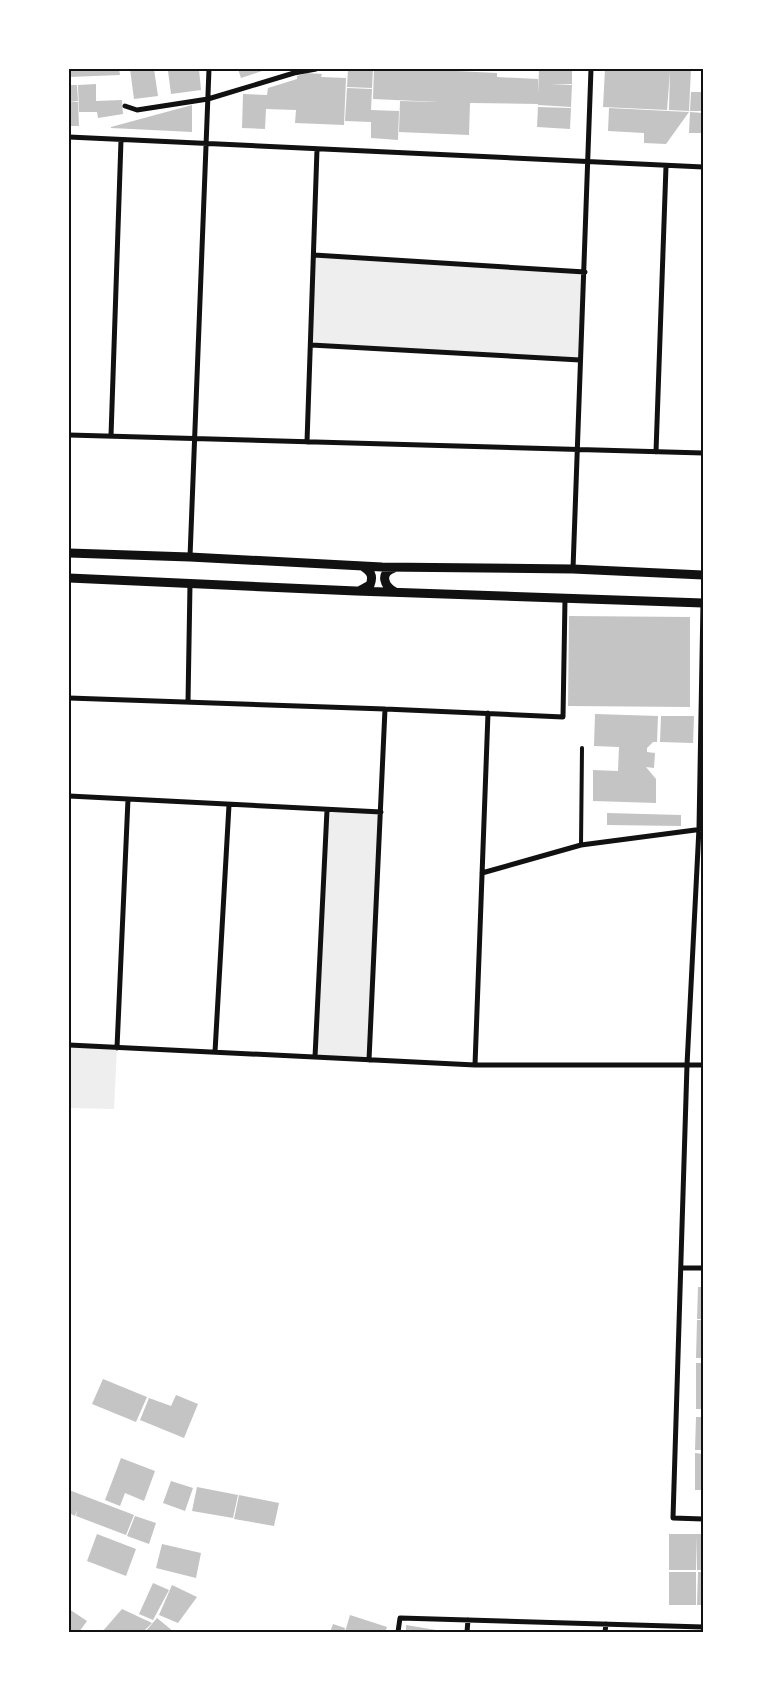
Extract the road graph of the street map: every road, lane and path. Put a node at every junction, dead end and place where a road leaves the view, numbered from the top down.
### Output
1 (209, 69) edge
2 (316, 69) edge
3 (591, 69) edge
4 (293, 71) edge
5 (208, 99) junction
6 (125, 106) dead end
7 (69, 137) edge
8 (121, 140) junction
9 (206, 144) junction
10 (317, 149) junction
11 (588, 162) junction
12 (666, 166) junction
13 (703, 167) edge
14 (314, 255) junction
15 (584, 272) junction
16 (311, 346) junction
17 (580, 360) junction
18 (69, 435) edge
19 (111, 436) junction
20 (195, 439) junction
21 (307, 442) junction
22 (577, 450) junction
23 (656, 452) junction
24 (703, 453) edge
25 (69, 553) edge
26 (190, 557) junction
27 (361, 566) junction
28 (397, 568) junction
29 (573, 569) junction
30 (703, 575) edge
31 (69, 578) edge
32 (190, 584) junction
33 (356, 591) junction
34 (395, 593) junction
35 (565, 598) junction
36 (703, 603) edge
37 (69, 698) edge
38 (188, 702) junction
39 (385, 708) junction
40 (488, 714) junction
41 (582, 748) dead end
42 (69, 796) edge
43 (128, 799) junction
44 (229, 805) junction
45 (327, 810) junction
46 (381, 812) junction
47 (701, 828) edge
48 (581, 846) junction
49 (482, 873) junction
50 (69, 1046) edge
51 (117, 1048) junction
52 (215, 1052) junction
53 (315, 1057) junction
54 (369, 1060) junction
55 (475, 1065) junction
56 (687, 1065) junction
57 (703, 1065) edge
58 (681, 1268) junction
59 (703, 1268) edge
60 (703, 1519) edge
61 (468, 1620) junction
62 (606, 1624) junction
63 (703, 1627) edge
64 (398, 1632) edge
65 (467, 1632) edge
66 (605, 1632) edge

1 - 5 street
2 - 4 street
3 - 11 street
4 - 5 street
5 - 6 street
5 - 9 street
7 - 8 street
8 - 9 street
8 - 19 street
9 - 10 street
9 - 20 street
10 - 11 street
10 - 14 street
11 - 12 street
11 - 15 street
12 - 13 street
12 - 23 street
14 - 15 street
14 - 16 street
15 - 17 street
16 - 17 street
16 - 21 street
17 - 22 street
18 - 19 street
19 - 20 street
20 - 21 street
20 - 26 street
21 - 22 street
22 - 23 street
22 - 29 street
23 - 24 street
25 - 26 street
26 - 27 street
27 - 28 street
27 - 33 street
28 - 29 street
28 - 34 street
29 - 30 street
31 - 32 street
32 - 33 street
32 - 38 street
33 - 34 street
34 - 35 street
35 - 36 street
35 - 40 street
36 - 47 street
37 - 38 street
38 - 39 street
39 - 40 street
39 - 46 street
40 - 49 street
41 - 48 lane
42 - 43 street
43 - 44 street
43 - 51 street
44 - 45 street
44 - 52 street
45 - 46 street
45 - 53 street
46 - 54 street
47 - 48 street
47 - 56 street
48 - 49 street
49 - 55 street
50 - 51 street
51 - 52 street
52 - 53 street
53 - 54 street
54 - 55 street
55 - 56 street
56 - 57 street
56 - 58 street
58 - 59 street
58 - 60 street
61 - 62 street
61 - 64 street
61 - 65 street
62 - 63 street
62 - 66 street

